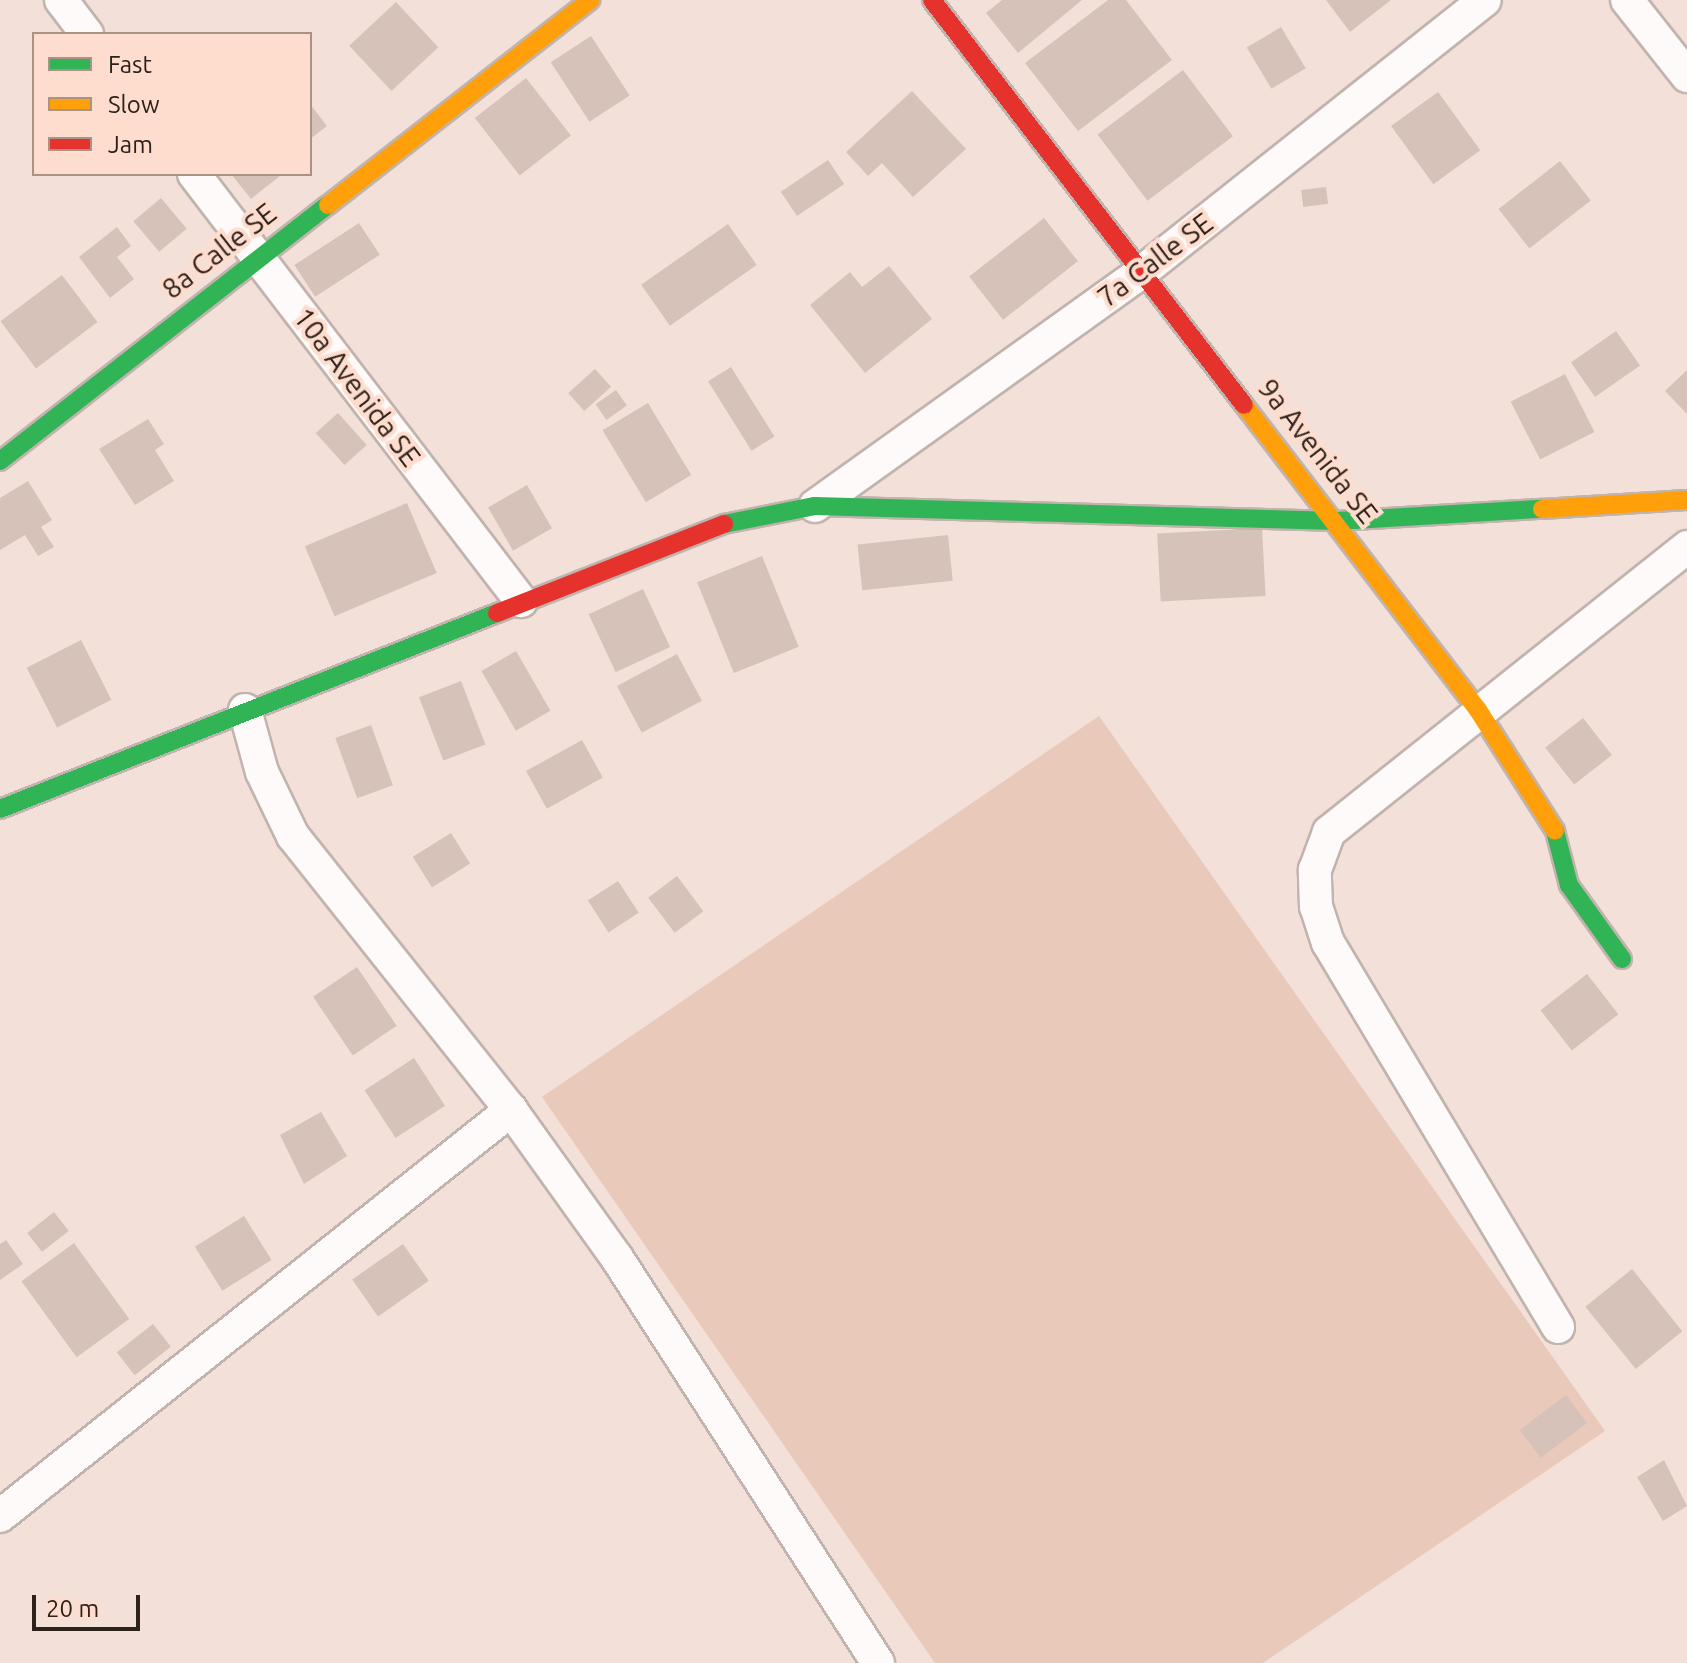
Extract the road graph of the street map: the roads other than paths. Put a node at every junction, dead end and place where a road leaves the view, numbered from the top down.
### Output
1 (61, 0) edge
2 (590, 0) edge
3 (932, 0) edge
4 (1485, 0) edge
5 (1627, 0) edge
6 (85, 32) edge
7 (1687, 76) edge
8 (196, 176) edge
9 (257, 256) junction
10 (1143, 271) junction
11 (0, 461) edge
12 (1687, 500) edge
13 (815, 506) junction
14 (1337, 521) junction
15 (1687, 547) edge
16 (521, 601) junction
17 (245, 710) junction
18 (1478, 710) junction
19 (0, 809) edge
20 (1622, 959) dead end
21 (511, 1110) junction
22 (1558, 1327) dead end
23 (0, 1516) edge
24 (878, 1663) edge

1 - 6 street
2 - 9 street, 8a Calle SE
3 - 10 street, 9a Avenida SE
4 - 10 street, 7a Calle SE
5 - 7 street
8 - 9 street, 10a Avenida SE
9 - 11 street, 8a Calle SE
9 - 16 street, 10a Avenida SE
10 - 13 street, 7a Calle SE
10 - 14 street, 9a Avenida SE
12 - 14 street
13 - 14 street
13 - 16 street
14 - 18 street, 9a Avenida SE
15 - 18 street
16 - 17 street
17 - 19 street
17 - 21 street
18 - 20 street, 9a Avenida SE
18 - 22 street
21 - 23 street
21 - 24 street

